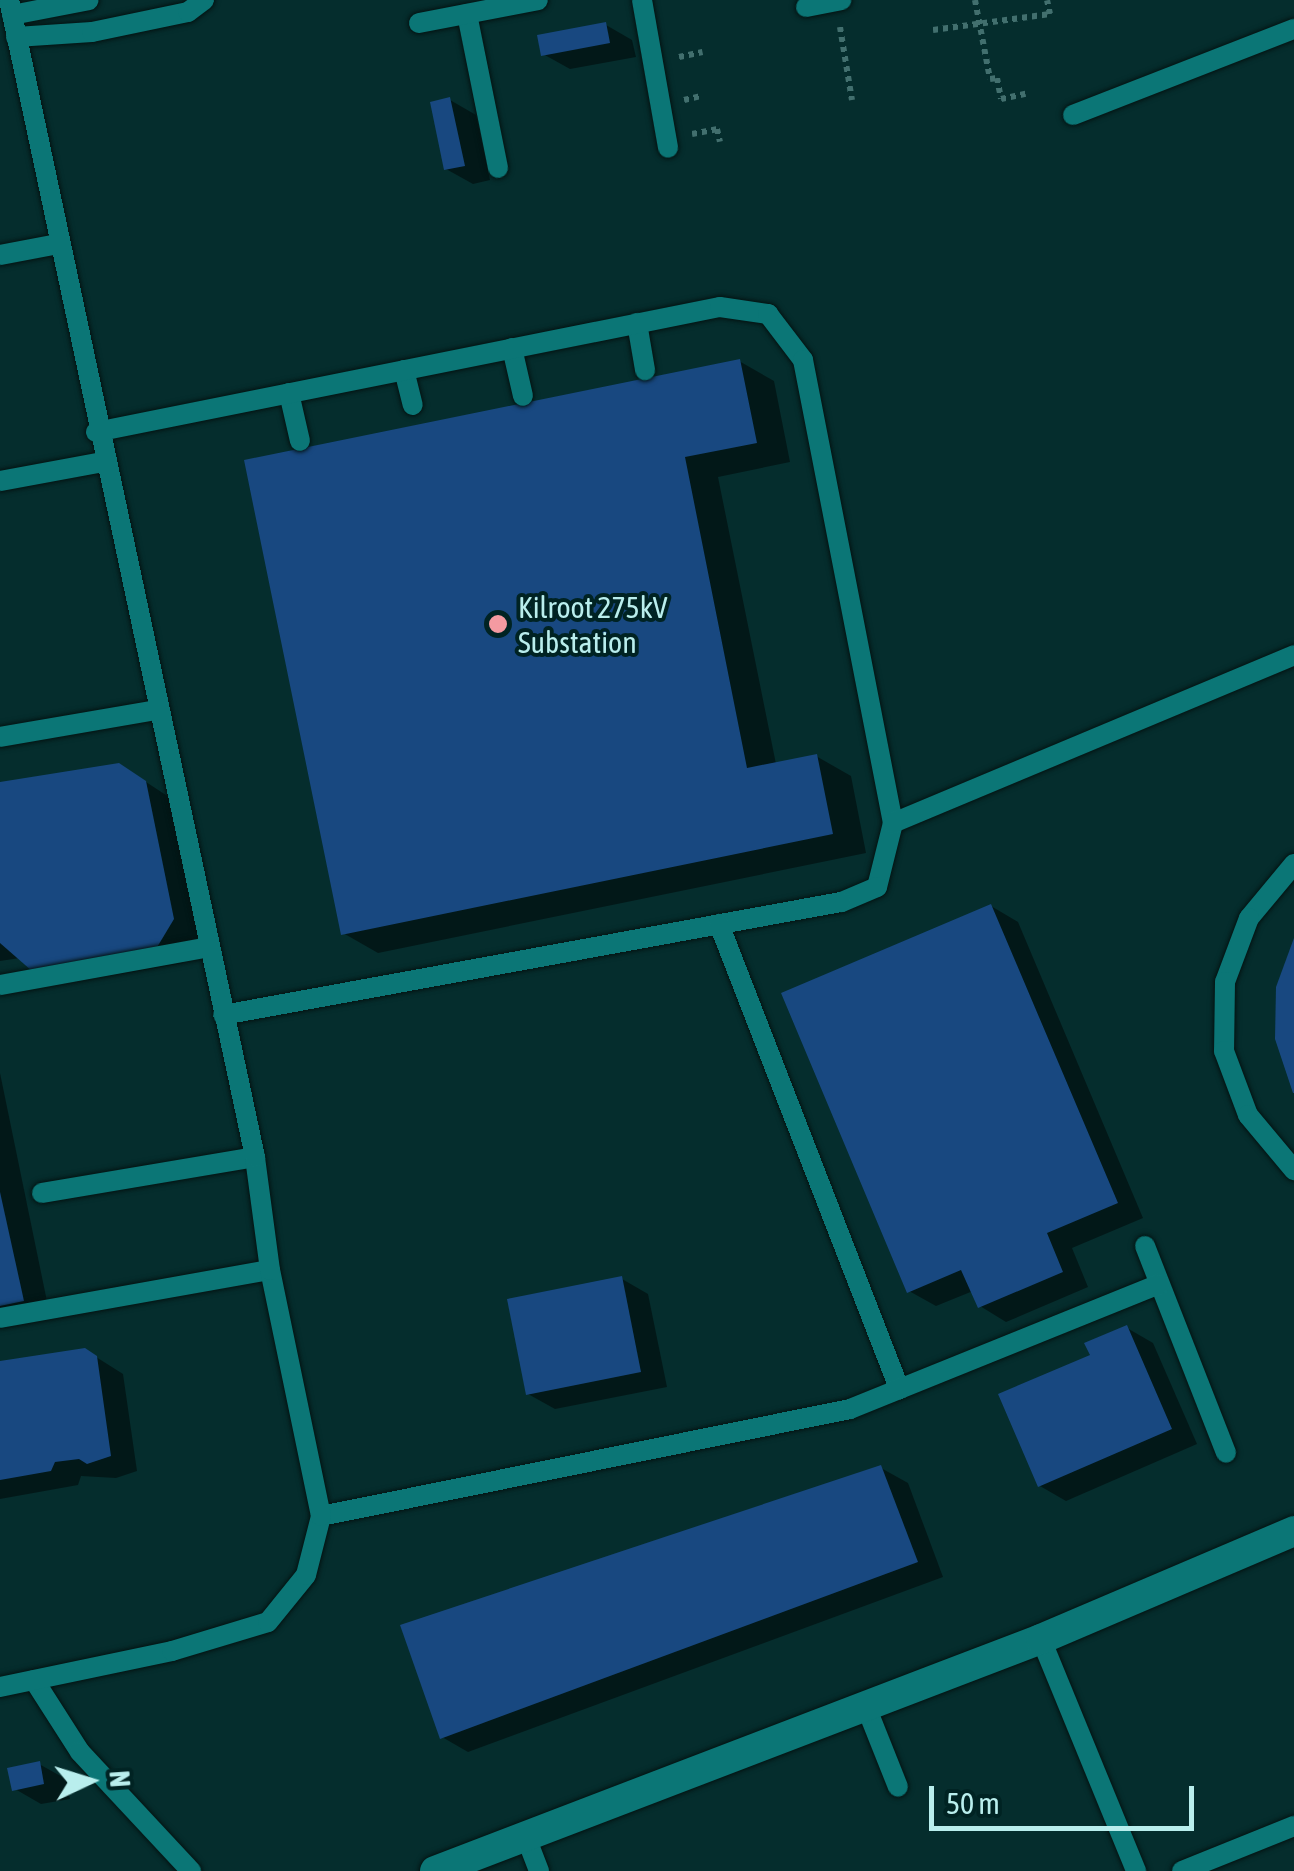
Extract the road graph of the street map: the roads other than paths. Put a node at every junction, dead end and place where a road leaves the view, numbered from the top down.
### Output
1 (90, 0) edge
2 (204, 0) edge
3 (538, 0) edge
4 (642, 0) edge
5 (838, 0) edge
6 (806, 6) dead end
7 (10, 8) edge
8 (467, 14) junction
9 (420, 23) dead end
10 (1294, 29) edge
11 (16, 36) junction
12 (1073, 115) dead end
13 (668, 148) dead end
14 (498, 168) dead end
15 (58, 244) junction
16 (0, 255) edge
17 (637, 323) junction
18 (512, 348) junction
19 (404, 370) junction
20 (645, 370) dead end
21 (289, 393) junction
22 (523, 396) dead end
23 (412, 406) dead end
24 (96, 432) junction
25 (300, 440) dead end
26 (103, 462) junction
27 (0, 481) edge
28 (1294, 655) edge
29 (157, 710) junction
30 (0, 737) edge
31 (894, 823) junction
32 (1294, 864) edge
33 (720, 924) junction
34 (209, 947) junction
35 (0, 985) edge
36 (224, 1015) junction
37 (255, 1157) junction
38 (1294, 1170) edge
39 (42, 1194) dead end
40 (1145, 1246) dead end
41 (270, 1270) junction
42 (1159, 1284) junction
43 (0, 1318) edge
44 (899, 1389) junction
45 (1226, 1453) dead end
46 (321, 1516) junction
47 (1294, 1531) edge
48 (1041, 1638) junction
49 (34, 1680) junction
50 (0, 1687) edge
51 (865, 1704) junction
52 (898, 1787) dead end
53 (1294, 1826) edge
54 (526, 1837) junction
55 (191, 1871) edge
56 (435, 1871) edge
57 (539, 1871) edge
58 (1136, 1871) edge
59 (1182, 1871) edge

1 - 7 lane
2 - 11 lane
3 - 8 lane
4 - 13 lane
5 - 6 lane
7 - 11 lane
8 - 9 lane
8 - 14 lane
10 - 12 lane
11 - 15 lane
15 - 16 lane
15 - 24 lane
17 - 18 lane
17 - 20 lane
17 - 31 lane
18 - 19 lane
18 - 22 lane
19 - 21 lane
19 - 23 lane
21 - 24 lane
21 - 25 lane
24 - 26 lane
26 - 27 lane
26 - 29 lane
28 - 31 lane
29 - 30 lane
29 - 34 lane
31 - 33 lane
32 - 38 lane
33 - 36 lane
33 - 44 lane
34 - 35 lane
34 - 36 lane
36 - 37 lane
37 - 39 lane
37 - 41 lane
40 - 42 lane
41 - 43 lane
41 - 46 lane
42 - 44 lane
42 - 45 lane
44 - 46 lane
46 - 49 lane
47 - 48 street
48 - 51 street
48 - 58 lane
49 - 50 lane
49 - 55 lane
51 - 52 lane
51 - 54 street
53 - 59 lane
54 - 56 street
54 - 57 lane

